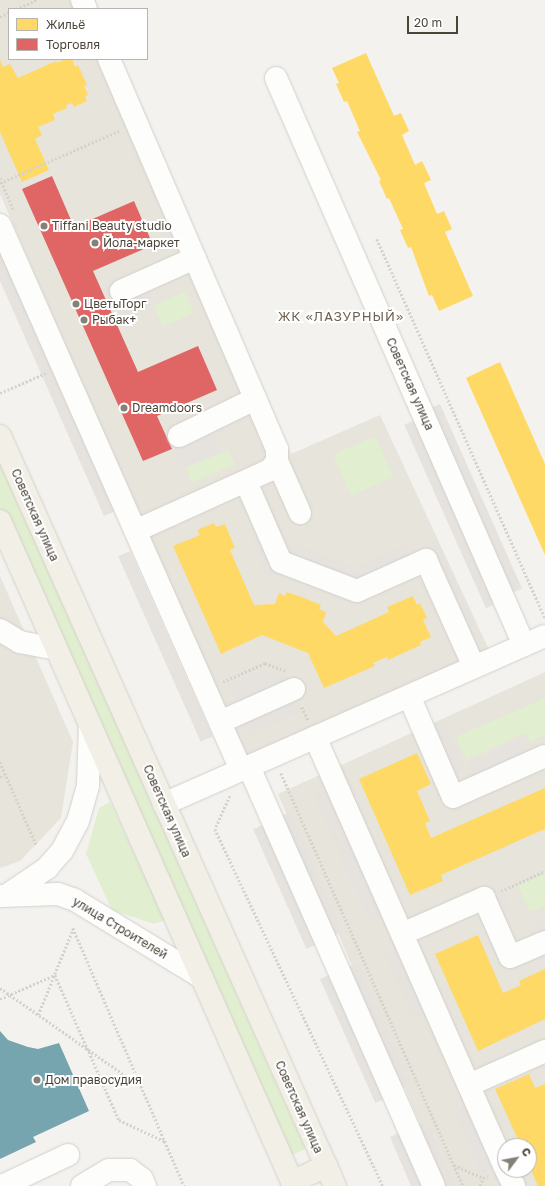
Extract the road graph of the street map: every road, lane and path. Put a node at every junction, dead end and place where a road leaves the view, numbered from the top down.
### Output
1 (36, 0) edge
2 (18, 8) edge
3 (109, 60) edge
4 (276, 78) dead end
5 (137, 123) junction
6 (0, 178) edge
7 (1, 183) edge
8 (7, 196) dead end
9 (0, 225) edge
10 (377, 239) dead end
11 (195, 258) junction
12 (121, 291) dead end
13 (62, 366) junction
14 (0, 393) edge
15 (255, 399) junction
16 (0, 436) edge
17 (179, 436) dead end
18 (277, 461) junction
19 (246, 482) junction
20 (300, 513) dead end
21 (0, 521) edge
22 (135, 531) junction
23 (545, 618) edge
24 (0, 630) edge
25 (545, 636) edge
26 (524, 645) junction
27 (56, 648) junction
28 (474, 668) junction
29 (290, 680) joint
30 (206, 689) junction
31 (409, 696) junction
32 (220, 722) junction
33 (90, 725) junction
34 (315, 737) junction
35 (273, 756) junction
36 (545, 756) edge
37 (0, 762) edge
38 (245, 768) junction
39 (5, 775) junction
40 (0, 777) edge
41 (164, 804) junction
42 (36, 844) dead end
43 (545, 872) edge
44 (5, 894) edge
45 (484, 898) junction
46 (402, 934) junction
47 (545, 942) edge
48 (55, 975) junction
49 (201, 977) junction
50 (0, 988) edge
51 (9, 995) junction
52 (0, 999) edge
53 (38, 1015) junction
54 (88, 1049) junction
55 (545, 1051) edge
56 (469, 1085) junction
57 (140, 1086) junction
58 (164, 1141) junction
59 (497, 1149) edge
60 (68, 1155) dead end
61 (454, 1165) junction
62 (326, 1166) junction
63 (293, 1184) edge
64 (2, 1186) edge
65 (82, 1186) edge
66 (145, 1186) edge
67 (184, 1186) edge
68 (335, 1186) edge
69 (383, 1186) edge
70 (434, 1186) edge
71 (463, 1186) edge
72 (480, 1186) edge

1 - 2 path
3 - 5 street
4 - 26 street, Советская улица
5 - 7 path
5 - 11 street
6 - 7 path
7 - 8 path
9 - 13 street
10 - 23 path
11 - 12 street
11 - 15 street
13 - 14 path
13 - 22 street
15 - 17 street
15 - 18 street
16 - 41 main road, Советская улица
18 - 19 street
18 - 20 street
19 - 22 street
19 - 28 street
21 - 27 main road
22 - 30 street
24 - 27 street
25 - 26 street
26 - 28 street
27 - 33 main road
28 - 31 street
29 - 30 path
29 - 32 street
30 - 32 street
31 - 34 street
31 - 36 street
32 - 38 street
33 - 44 street, улица Строителей
33 - 49 main road
34 - 35 street
34 - 46 street
35 - 38 street
35 - 61 path
37 - 39 path
38 - 41 street
38 - 69 path
38 - 70 street
39 - 40 path
39 - 42 path
41 - 62 main road, Советская улица
43 - 45 path
44 - 49 street, улица Строителей
45 - 46 street
45 - 47 street
46 - 56 street
48 - 51 path
48 - 53 path
48 - 54 path
48 - 57 path
49 - 63 main road
50 - 51 path
51 - 52 path
51 - 53 path
53 - 54 path
54 - 57 path
54 - 58 path
55 - 56 street
56 - 59 street
57 - 58 path
58 - 67 path
60 - 64 street
61 - 71 path
61 - 72 path
62 - 63 main road
62 - 68 main road, Советская улица
65 - 66 street

